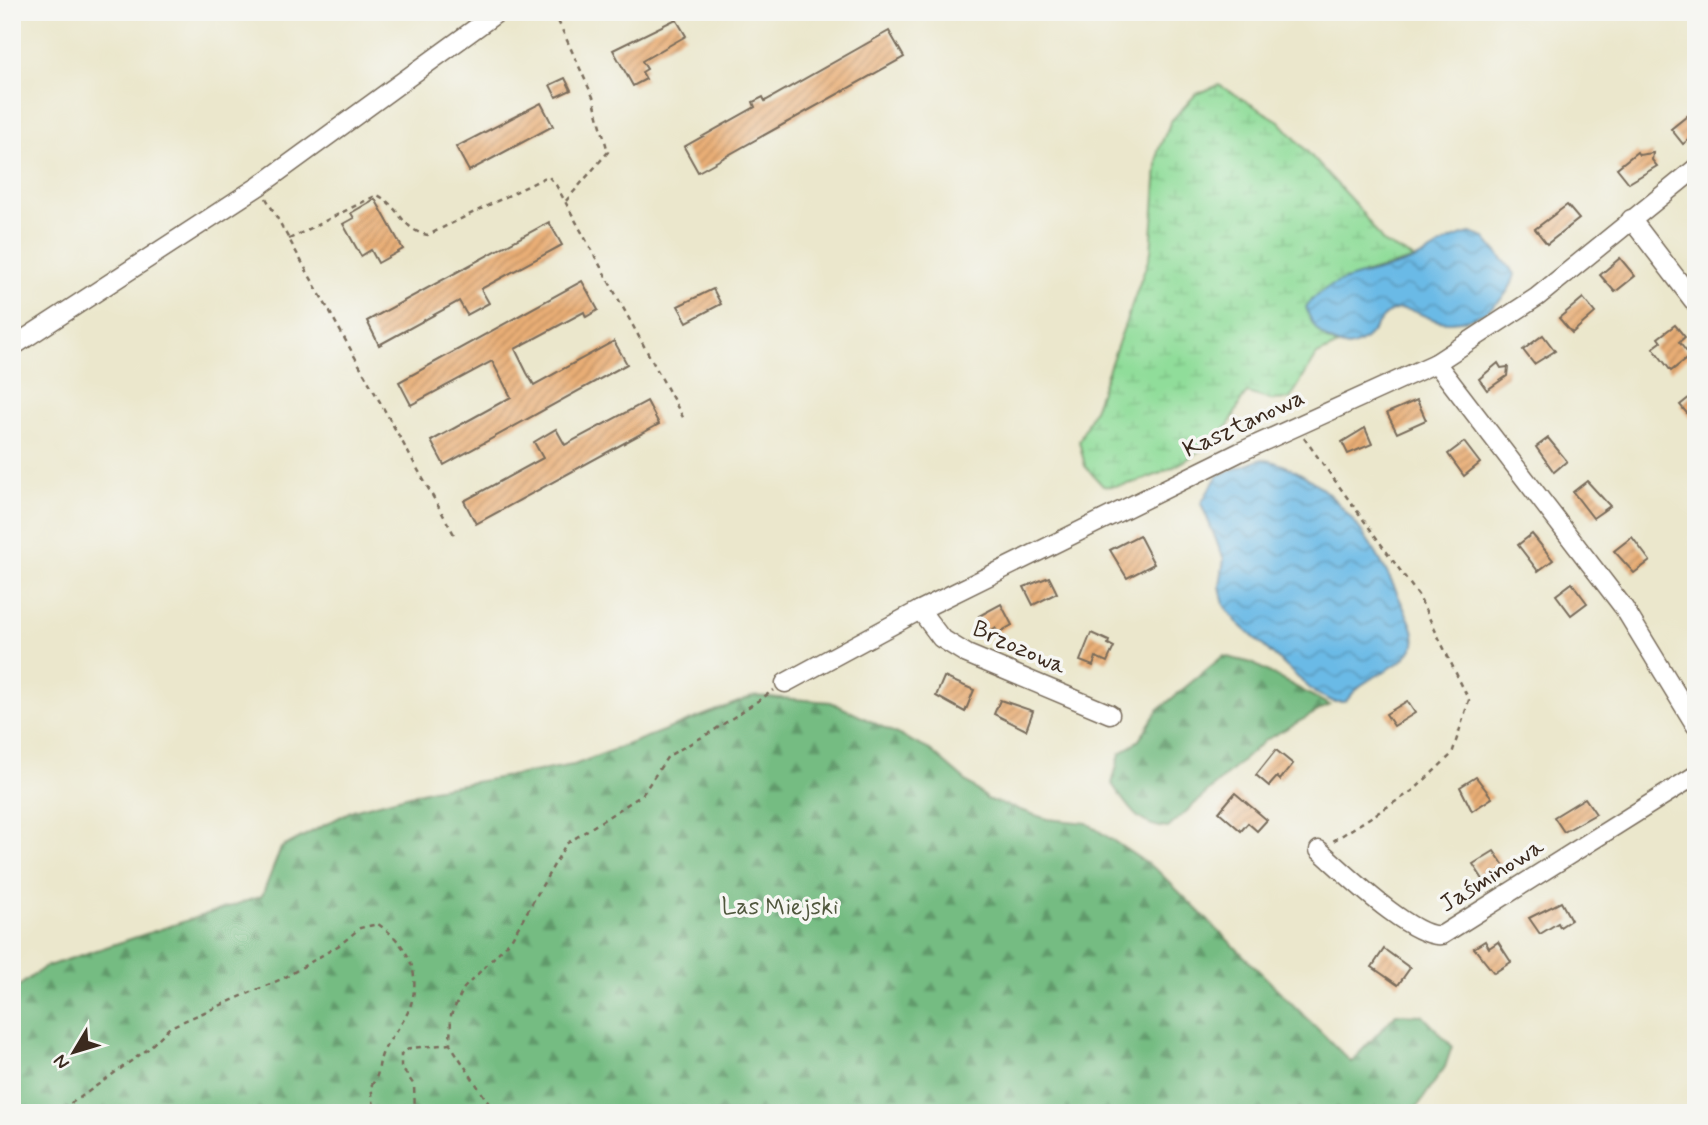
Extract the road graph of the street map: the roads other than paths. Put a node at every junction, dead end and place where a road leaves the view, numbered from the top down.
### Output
1 (498, 12) edge
2 (1696, 168) edge
3 (1631, 219) junction
4 (1696, 304) edge
5 (12, 347) edge
6 (1436, 363) junction
7 (920, 610) junction
8 (785, 683) road end
9 (1110, 714) dead end
10 (1696, 726) edge
11 (1696, 775) edge
12 (1319, 850) road end

1 - 5 street
2 - 3 street, Kasztanowa
3 - 4 street
3 - 6 street, Kasztanowa
6 - 7 street, Kasztanowa
6 - 10 street
7 - 8 street, Kasztanowa
7 - 9 street, Brzozowa
11 - 12 street, Jaśminowa

